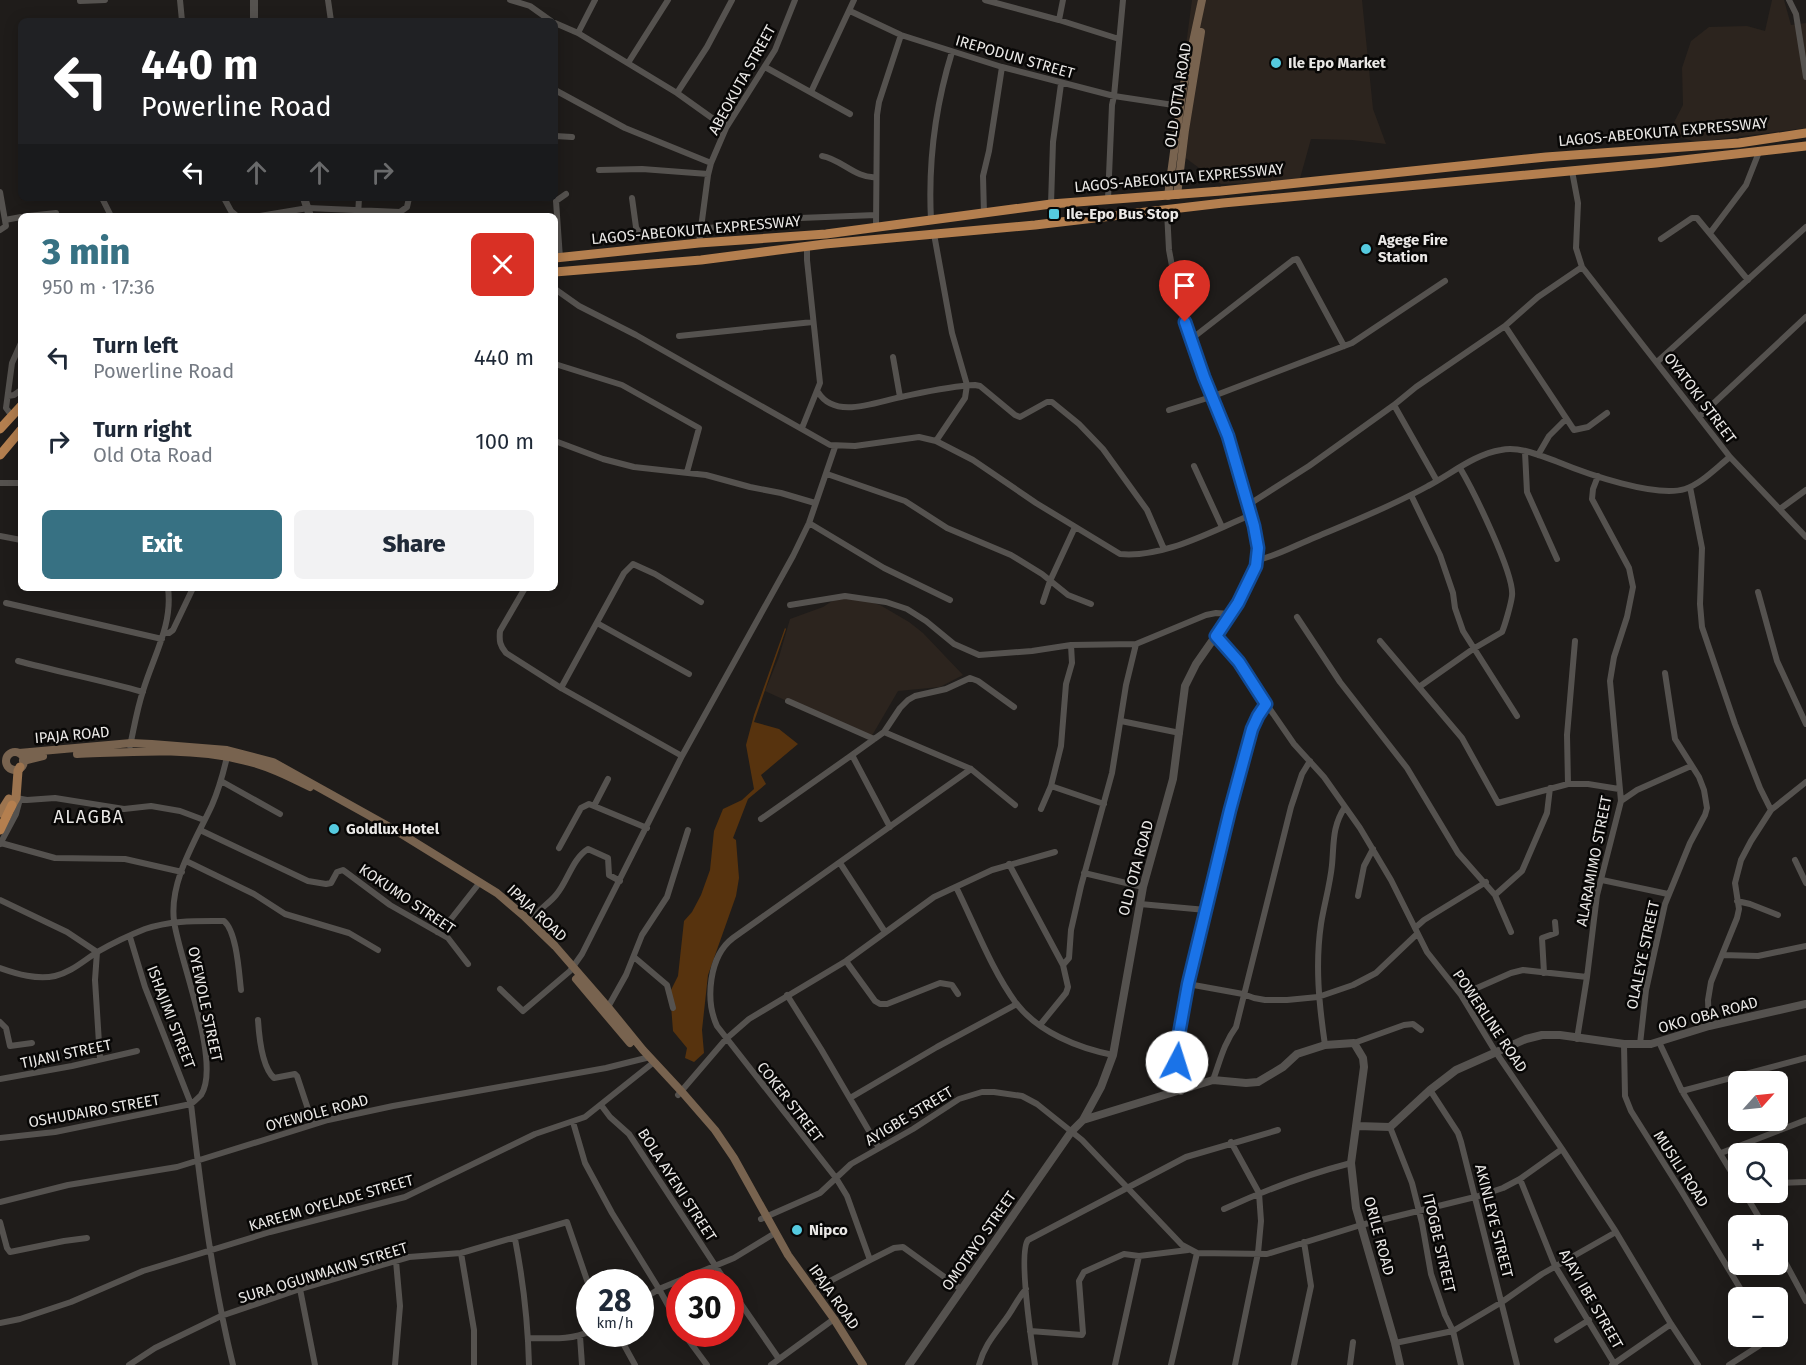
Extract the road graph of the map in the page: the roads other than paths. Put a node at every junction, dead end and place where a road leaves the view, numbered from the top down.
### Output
1 (105, 0) edge
2 (180, 0) edge
3 (254, 0) edge
4 (328, 0) edge
5 (510, 0) edge
6 (596, 0) edge
7 (668, 0) edge
8 (732, 0) edge
9 (795, 0) edge
10 (854, 0) edge
11 (985, 0) edge
12 (1063, 0) edge
13 (1123, 0) edge
14 (1202, 0) edge
15 (1207, 0) edge
16 (1789, 0) edge
17 (80, 1) edge
18 (531, 3) edge
19 (1003, 3) edge
20 (850, 11) junction
21 (182, 18) edge
22 (254, 18) edge
23 (331, 18) edge
24 (548, 18) edge
25 (1059, 20) junction
26 (558, 24) edge
27 (1806, 27) edge
28 (578, 33) junction
29 (1799, 33) junction
30 (900, 35) junction
31 (1119, 39) junction
32 (952, 52) junction
33 (628, 63) junction
34 (765, 67) junction
35 (1002, 67) junction
36 (1806, 76) edge
37 (1061, 84) junction
38 (558, 92) edge
39 (811, 92) junction
40 (676, 93) junction
41 (1114, 96) junction
42 (1180, 106) junction
43 (850, 114) dead end
44 (726, 128) junction
45 (1806, 133) edge
46 (558, 136) edge
47 (572, 137) dead end
48 (1806, 146) edge
49 (1759, 152) junction
50 (822, 156) dead end
51 (711, 163) junction
52 (599, 170) dead end
53 (1572, 171) junction
54 (708, 174) junction
55 (876, 177) junction
56 (0, 192) edge
57 (566, 194) dead end
58 (1173, 196) junction
59 (632, 198) dead end
60 (1108, 199) junction
61 (558, 200) edge
62 (408, 201) edge
63 (1051, 204) junction
64 (1167, 211) junction
65 (309, 212) edge
66 (358, 213) edge
67 (984, 214) junction
68 (876, 215) junction
69 (18, 218) edge
70 (5, 220) junction
71 (931, 220) junction
72 (876, 227) junction
73 (1806, 227) edge
74 (700, 228) junction
75 (0, 230) edge
76 (1710, 233) junction
77 (826, 234) junction
78 (934, 234) junction
79 (1661, 239) dead end
80 (699, 243) junction
81 (825, 244) junction
82 (807, 247) junction
83 (558, 258) edge
84 (1582, 267) junction
85 (558, 272) edge
86 (1748, 280) junction
87 (1445, 281) dead end
88 (558, 291) edge
89 (1806, 317) edge
90 (813, 322) junction
91 (1505, 326) junction
92 (680, 336) dead end
93 (1190, 340) junction
94 (1344, 346) junction
95 (18, 350) edge
96 (892, 357) dead end
97 (1657, 362) junction
98 (558, 365) edge
99 (967, 385) junction
100 (18, 392) edge
101 (818, 392) junction
102 (8, 396) junction
103 (900, 397) junction
104 (1211, 397) junction
105 (1394, 405) junction
106 (18, 409) edge
107 (1169, 410) dead end
108 (1607, 413) dead end
109 (12, 416) junction
110 (1699, 417) junction
111 (1566, 419) junction
112 (802, 428) junction
113 (0, 429) edge
114 (18, 434) edge
115 (936, 441) junction
116 (558, 442) edge
117 (835, 447) junction
118 (1525, 452) junction
119 (0, 455) edge
120 (1538, 455) junction
121 (1730, 457) junction
122 (1194, 466) dead end
123 (1460, 468) junction
124 (687, 472) junction
125 (827, 474) junction
126 (1598, 476) junction
127 (1437, 481) junction
128 (0, 483) edge
129 (18, 483) edge
130 (1690, 487) junction
131 (1806, 490) edge
132 (1411, 495) junction
133 (815, 503) junction
134 (1248, 505) junction
135 (1780, 509) junction
136 (1251, 515) junction
137 (809, 523) junction
138 (1222, 526) junction
139 (1075, 527) junction
140 (0, 536) edge
141 (1806, 537) edge
142 (18, 539) edge
143 (1164, 549) junction
144 (1258, 560) junction
145 (1557, 560) dead end
146 (1050, 581) junction
147 (168, 591) edge
148 (192, 591) edge
149 (523, 591) edge
150 (1758, 592) dead end
151 (950, 600) dead end
152 (701, 602) dead end
153 (1043, 602) dead end
154 (6, 603) dead end
155 (1091, 604) dead end
156 (790, 605) dead end
157 (1232, 612) junction
158 (1297, 617) dead end
159 (597, 623) junction
160 (164, 636) junction
161 (1216, 636) junction
162 (1380, 641) dead end
163 (1575, 641) dead end
164 (1136, 644) junction
165 (1071, 645) junction
166 (1473, 649) junction
167 (18, 661) dead end
168 (1665, 673) dead end
169 (689, 674) dead end
170 (1419, 687) junction
171 (561, 688) junction
172 (143, 692) junction
173 (788, 701) dead end
174 (1266, 704) junction
175 (1014, 707) dead end
176 (1517, 716) dead end
177 (1121, 721) junction
178 (1806, 724) edge
179 (884, 732) junction
180 (1180, 733) junction
181 (874, 739) junction
182 (130, 748) junction
183 (0, 754) edge
184 (852, 755) junction
185 (682, 756) junction
186 (227, 757) junction
187 (18, 759) junction
188 (1310, 761) junction
189 (5, 763) edge
190 (1691, 766) junction
191 (971, 769) junction
192 (608, 779) dead end
193 (221, 781) junction
194 (1806, 782) edge
195 (1568, 784) junction
196 (1051, 786) junction
197 (1550, 788) junction
198 (1619, 789) junction
199 (16, 801) junction
200 (1621, 801) junction
201 (1104, 804) junction
202 (1015, 805) dead end
203 (594, 806) junction
204 (1345, 807) junction
205 (1041, 809) dead end
206 (1771, 810) junction
207 (0, 813) edge
208 (280, 814) dead end
209 (761, 819) dead end
210 (204, 820) junction
211 (0, 821) edge
212 (891, 827) junction
213 (647, 828) junction
214 (0, 830) edge
215 (200, 830) junction
216 (688, 830) dead end
217 (1, 843) edge
218 (559, 848) dead end
219 (1373, 849) junction
220 (1055, 852) dead end
221 (1795, 860) dead end
222 (186, 861) junction
223 (840, 863) junction
224 (1008, 864) junction
225 (182, 872) junction
226 (1084, 873) junction
227 (1602, 880) junction
228 (620, 881) junction
229 (1485, 882) junction
230 (1806, 884) edge
231 (477, 886) junction
232 (1143, 886) junction
233 (956, 887) junction
234 (1668, 894) junction
235 (1495, 895) junction
236 (1358, 896) dead end
237 (0, 900) edge
238 (1737, 901) junction
239 (505, 903) junction
240 (1140, 904) junction
241 (1206, 910) junction
242 (1778, 915) dead end
243 (174, 922) junction
244 (531, 922) junction
245 (1555, 922) dead end
246 (1416, 931) junction
247 (437, 932) junction
248 (885, 932) junction
249 (1510, 932) dead end
250 (130, 937) junction
251 (1806, 946) edge
252 (378, 950) dead end
253 (98, 952) junction
254 (1722, 955) junction
255 (634, 957) junction
256 (846, 961) junction
257 (468, 964) dead end
258 (1063, 965) junction
259 (0, 968) edge
260 (572, 969) junction
261 (1544, 973) junction
262 (1587, 977) junction
263 (1188, 984) junction
264 (500, 989) dead end
265 (241, 990) dead end
266 (958, 994) dead end
267 (1243, 994) junction
268 (787, 995) junction
269 (1461, 995) junction
270 (1318, 997) junction
271 (1017, 1004) junction
272 (1806, 1004) edge
273 (608, 1007) junction
274 (673, 1008) dead end
275 (258, 1020) dead end
276 (0, 1022) edge
277 (1040, 1025) junction
278 (1709, 1026) junction
279 (1421, 1030) dead end
280 (1577, 1039) junction
281 (726, 1040) junction
282 (1659, 1042) junction
283 (32, 1043) dead end
284 (1354, 1043) junction
285 (1624, 1044) junction
286 (1640, 1044) junction
287 (1325, 1045) junction
288 (137, 1051) dead end
289 (1494, 1051) junction
290 (1113, 1055) junction
291 (1806, 1058) edge
292 (100, 1059) junction
293 (649, 1061) junction
294 (0, 1079) edge
295 (1213, 1080) junction
296 (1430, 1090) junction
297 (1682, 1091) junction
298 (1181, 1092) junction
299 (680, 1093) junction
300 (850, 1098) junction
301 (191, 1104) junction
302 (601, 1105) junction
303 (1083, 1120) junction
304 (1806, 1120) edge
305 (573, 1122) junction
306 (313, 1124) junction
307 (1357, 1126) junction
308 (1390, 1127) junction
309 (1278, 1130) dead end
310 (1071, 1132) junction
311 (0, 1138) edge
312 (1231, 1142) junction
313 (879, 1148) junction
314 (1562, 1149) junction
315 (1721, 1153) junction
316 (197, 1162) junction
317 (1351, 1163) junction
318 (1728, 1165) edge
319 (836, 1178) junction
320 (1520, 1179) junction
321 (1806, 1182) edge
322 (1788, 1183) edge
323 (1126, 1187) junction
324 (1259, 1193) junction
325 (1475, 1197) junction
326 (0, 1202) edge
327 (1224, 1209) dead end
328 (1419, 1210) junction
329 (764, 1218) junction
330 (0, 1222) edge
331 (1361, 1226) junction
332 (1616, 1232) junction
333 (772, 1234) junction
334 (87, 1238) dead end
335 (515, 1239) junction
336 (1304, 1242) junction
337 (1188, 1250) junction
338 (210, 1251) junction
339 (1197, 1253) junction
340 (1258, 1253) junction
341 (461, 1254) junction
342 (1139, 1256) junction
343 (870, 1260) junction
344 (396, 1261) junction
345 (715, 1266) junction
346 (1556, 1266) junction
347 (1788, 1268) edge
348 (581, 1269) edge
349 (717, 1269) edge
350 (1739, 1287) edge
351 (658, 1288) junction
352 (300, 1289) junction
353 (961, 1289) junction
354 (1026, 1289) junction
355 (813, 1290) junction
356 (654, 1291) edge
357 (1806, 1301) edge
358 (666, 1302) edge
359 (1502, 1302) junction
360 (744, 1308) edge
361 (221, 1316) junction
362 (1589, 1320) junction
363 (832, 1321) junction
364 (0, 1323) edge
365 (1671, 1324) junction
366 (1030, 1331) junction
367 (1453, 1331) junction
368 (576, 1336) edge
369 (528, 1338) junction
370 (1557, 1340) dead end
371 (1353, 1342) dead end
372 (1395, 1343) junction
373 (581, 1347) edge
374 (625, 1347) edge
375 (694, 1347) edge
376 (1757, 1347) edge
377 (779, 1359) junction
378 (129, 1365) edge
379 (233, 1365) edge
380 (315, 1365) edge
381 (395, 1365) edge
382 (474, 1365) edge
383 (529, 1365) edge
384 (582, 1365) edge
385 (634, 1365) edge
386 (707, 1365) edge
387 (771, 1365) edge
388 (857, 1365) edge
389 (863, 1365) edge
390 (909, 1365) edge
391 (979, 1365) edge
392 (1035, 1365) edge
393 (1115, 1365) edge
394 (1172, 1365) edge
395 (1235, 1365) edge
396 (1294, 1365) edge
397 (1350, 1365) edge
398 (1400, 1365) edge
399 (1461, 1365) edge
400 (1517, 1365) edge
401 (1614, 1365) edge
402 (1698, 1365) edge
403 (1729, 1365) edge

1 - 17 street
2 - 21 street
3 - 22 street
4 - 23 street
5 - 18 street
6 - 28 street
7 - 33 street
8 - 40 street
9 - 34 street, ABEOKUTA STREET
10 - 20 street
11 - 19 street
12 - 25 street
13 - 31 street
14 - 42 main road
15 - 58 main road, OLD OTTA ROAD
16 - 29 street
18 - 24 street
19 - 25 street
20 - 30 street, IREPODUN STREET
20 - 39 street
25 - 31 street
26 - 28 street
27 - 29 street
28 - 33 street
29 - 36 street
30 - 32 street, IREPODUN STREET
30 - 55 street
31 - 41 street
32 - 35 street, IREPODUN STREET
32 - 71 street
33 - 40 street
34 - 39 street
34 - 44 street, ABEOKUTA STREET
35 - 37 street, IREPODUN STREET
35 - 67 street
37 - 41 street, IREPODUN STREET
37 - 63 street
38 - 51 street
39 - 43 street
40 - 44 street
41 - 42 street, IREPODUN STREET
41 - 60 street
42 - 58 main road
44 - 51 street, ABEOKUTA STREET
45 - 58 highway, LAGOS-ABEOKUTA EXPRESSWAY
46 - 47 street
48 - 49 highway, LAGOS-ABEOKUTA EXPRESSWAY
49 - 53 highway, LAGOS-ABEOKUTA EXPRESSWAY
49 - 76 street
50 - 55 street
51 - 54 street, ABEOKUTA STREET
52 - 54 street
53 - 64 highway, LAGOS-ABEOKUTA EXPRESSWAY
53 - 84 street
54 - 74 street, ABEOKUTA STREET
55 - 68 street
56 - 70 street
57 - 61 street
58 - 60 highway, LAGOS-ABEOKUTA EXPRESSWAY
59 - 74 street
60 - 63 highway, LAGOS-ABEOKUTA EXPRESSWAY
62 - 66 street
63 - 67 highway, LAGOS-ABEOKUTA EXPRESSWAY
64 - 78 highway, LAGOS-ABEOKUTA EXPRESSWAY
64 - 93 street
65 - 66 street
67 - 71 highway, LAGOS-ABEOKUTA EXPRESSWAY
68 - 72 street
68 - 74 street
69 - 70 street
70 - 75 street
71 - 72 highway, LAGOS-ABEOKUTA EXPRESSWAY
72 - 77 highway, LAGOS-ABEOKUTA EXPRESSWAY
73 - 86 street
74 - 80 street, ABEOKUTA STREET
76 - 79 street
76 - 86 street
77 - 80 highway, LAGOS-ABEOKUTA EXPRESSWAY
77 - 81 highway
78 - 81 highway, LAGOS-ABEOKUTA EXPRESSWAY
78 - 99 street
80 - 83 highway, LAGOS-ABEOKUTA EXPRESSWAY
81 - 82 highway, LAGOS-ABEOKUTA EXPRESSWAY
82 - 85 highway, LAGOS-ABEOKUTA EXPRESSWAY
82 - 90 street
84 - 91 street
84 - 97 street, OYATOKI STREET
86 - 97 street
87 - 94 street
88 - 112 street
89 - 110 street
90 - 92 street
90 - 101 street
91 - 105 street
91 - 111 street
93 - 94 street
93 - 104 street
94 - 104 street
95 - 102 street
96 - 103 street
97 - 110 street, OYATOKI STREET
98 - 124 street
99 - 103 street
99 - 115 street
99 - 143 street
100 - 102 street
101 - 103 street
101 - 112 street
102 - 109 street
104 - 107 street
104 - 134 street
105 - 127 street
105 - 134 street
106 - 109 highway
108 - 111 street
109 - 113 highway
110 - 121 street, OYATOKI STREET
111 - 120 street
112 - 117 street
114 - 119 highway
115 - 117 street
115 - 139 street
116 - 124 street
117 - 125 street
118 - 120 street
118 - 123 street
118 - 145 street
120 - 126 street
121 - 130 street
121 - 135 street, OYATOKI STREET
122 - 138 street
123 - 127 street
123 - 166 street
124 - 133 street
125 - 133 street
125 - 146 street
126 - 130 street
126 - 198 street, ALARAMIMO STREET
127 - 132 street
128 - 129 street
130 - 206 street
131 - 135 street
132 - 144 street
132 - 166 street
133 - 137 street
134 - 136 street
135 - 141 street, OYATOKI STREET
136 - 138 street
136 - 144 street
137 - 151 street
137 - 185 street
138 - 143 street
139 - 143 street
139 - 146 street
140 - 142 street
144 - 157 street, OLD OTA ROAD
146 - 153 street
146 - 155 street
147 - 160 street
148 - 160 street
149 - 171 street
150 - 178 street
152 - 159 street
154 - 160 street
156 - 165 street
157 - 161 street, OLD OTA ROAD
157 - 164 street
158 - 229 street
159 - 169 street
159 - 171 street
160 - 172 street
161 - 174 street, POWERLINE ROAD
161 - 180 street, OLD OTA ROAD
162 - 170 street
163 - 195 street
164 - 165 street
164 - 177 street
165 - 196 street
166 - 170 street
166 - 176 street
167 - 172 street
168 - 190 street, OLALEYE STREET
170 - 197 street
171 - 185 street
172 - 182 street
173 - 181 street
174 - 188 street, POWERLINE ROAD
174 - 241 street
175 - 179 street
177 - 180 street
177 - 201 street
179 - 181 street
179 - 191 street
180 - 232 street, OLD OTA ROAD
181 - 184 street
182 - 186 main road, IPAJA ROAD
182 - 187 main road, IPAJA ROAD
182 - 239 main road, IPAJA ROAD
183 - 187 main road, IPAJA ROAD
184 - 209 street
184 - 212 street
185 - 213 street
186 - 193 street, OYEWOLE STREET
186 - 231 main road, IPAJA ROAD
187 - 189 main road
187 - 189 main road
187 - 199 main road
188 - 204 street, POWERLINE ROAD
188 - 267 street
189 - 207 main road
190 - 200 street
190 - 234 street, OLALEYE STREET
191 - 202 street
191 - 212 street, COKER STREET
192 - 203 street
193 - 208 street
193 - 210 street, OYEWOLE STREET
194 - 206 street
195 - 197 street
195 - 198 street
196 - 201 street
196 - 205 street
197 - 235 street
198 - 200 street, ALARAMIMO STREET
199 - 210 street
199 - 211 main road
199 - 214 highway
199 - 217 street
200 - 227 street, ALARAMIMO STREET
201 - 226 street
203 - 213 street
203 - 218 street
204 - 219 street, POWERLINE ROAD
204 - 270 street
206 - 238 street
210 - 215 street, OYEWOLE STREET
212 - 223 street, COKER STREET
213 - 228 street
215 - 222 street, OYEWOLE STREET
215 - 247 street, KOKUMO STREET
216 - 255 street
217 - 225 street
219 - 236 street
219 - 246 street, POWERLINE ROAD
220 - 224 street
221 - 230 street
222 - 225 street, OYEWOLE STREET
222 - 252 street
223 - 248 street
223 - 281 street, COKER STREET
224 - 233 street
224 - 258 street
225 - 243 street, OYEWOLE STREET
226 - 232 street
226 - 258 street
227 - 234 street
227 - 262 street, ALARAMIMO STREET
228 - 244 street
228 - 260 street
229 - 235 street
229 - 246 street
231 - 239 main road, IPAJA ROAD
231 - 247 street
232 - 240 street, OLD OTA ROAD
233 - 248 street
233 - 271 street
234 - 286 street, OLALEYE STREET
235 - 249 street
237 - 253 street
238 - 242 street
238 - 254 street
239 - 244 main road, IPAJA ROAD
239 - 260 main road, IPAJA ROAD
240 - 241 street
240 - 290 street, OLD OTA ROAD
241 - 263 street
243 - 250 street
243 - 265 street
243 - 301 street, OYEWOLE STREET
244 - 260 main road, IPAJA ROAD
245 - 261 street
246 - 269 street, POWERLINE ROAD
246 - 270 street
247 - 257 street, KOKUMO STREET
248 - 256 street
250 - 253 street
250 - 301 street, ISHAJIMI STREET
251 - 254 street
253 - 259 street
253 - 292 street
254 - 278 street
255 - 273 street
255 - 274 street
256 - 266 street
256 - 268 street
258 - 277 street
260 - 264 street
260 - 273 main road, IPAJA ROAD
260 - 293 main road, IPAJA ROAD
261 - 262 street
261 - 269 street
262 - 280 street, ALARAMIMO STREET
263 - 267 street
263 - 298 street
267 - 270 street
267 - 295 street
268 - 281 street
268 - 300 street
269 - 289 street, POWERLINE ROAD
270 - 287 street
271 - 277 street
271 - 300 street
272 - 278 street, OKO OBA ROAD
273 - 293 main road, IPAJA ROAD
275 - 306 street
276 - 283 street
277 - 290 street
278 - 282 street, OKO OBA ROAD
279 - 284 street
280 - 285 street, OKO OBA ROAD
280 - 289 street, OKO OBA ROAD
281 - 299 street
281 - 319 street, COKER STREET
282 - 286 street, OKO OBA ROAD
282 - 297 street
284 - 287 street
284 - 307 street, ORILE ROAD
285 - 286 street, OKO OBA ROAD
285 - 350 street, MUSILI ROAD
287 - 295 street
288 - 292 street, TIJANI STREET
289 - 296 street, OKO OBA ROAD
289 - 314 street, POWERLINE ROAD
290 - 303 street, OLD OTA ROAD
291 - 297 street
292 - 294 street, TIJANI STREET
293 - 299 main road, IPAJA ROAD
293 - 302 street, KAREEM OYELADE STREET
293 - 306 street, OYEWOLE ROAD
295 - 298 street
296 - 308 street, OKO OBA ROAD
296 - 325 street, AKINLEYE STREET
297 - 315 street
298 - 303 street
299 - 329 main road, IPAJA ROAD
300 - 313 street
301 - 311 street, OSHUDAIRO STREET
301 - 316 street
302 - 305 street, KAREEM OYELADE STREET
302 - 345 street, BOLA AYENI STREET
303 - 310 street, OLD OTA ROAD
304 - 315 street
305 - 338 street, KAREEM OYELADE STREET
305 - 351 street
306 - 316 street, OYEWOLE ROAD
307 - 308 street
307 - 317 street, ORILE ROAD
308 - 328 street, ITOGBE STREET
309 - 312 street
310 - 313 street, AYIGBE STREET
310 - 323 street, AYIGBE STREET
310 - 353 street, OMOTAYO STREET
312 - 323 street
312 - 324 street
313 - 319 street, AYIGBE STREET
314 - 320 street
314 - 332 street, POWERLINE ROAD
315 - 318 street
316 - 326 street, OYEWOLE ROAD
316 - 338 street
317 - 324 street
317 - 331 street, ORILE ROAD
319 - 329 street, AYIGBE STREET
319 - 343 street, COKER STREET
320 - 325 street
320 - 346 street, AJAYI IBE STREET
321 - 322 street
323 - 337 street, AYIGBE STREET
323 - 354 street
324 - 327 street
324 - 340 street
325 - 328 street
325 - 359 street, AKINLEYE STREET
328 - 331 street
328 - 367 street, ITOGBE STREET
329 - 333 main road, IPAJA ROAD
330 - 334 street
331 - 336 street
331 - 372 street, ORILE ROAD
332 - 346 street
332 - 365 street, POWERLINE ROAD
333 - 345 street
333 - 355 main road, IPAJA ROAD
333 - 363 main road, IPAJA ROAD
335 - 341 street, SURA OGUNMAKIN STREET
335 - 348 street, SURA OGUNMAKIN STREET
335 - 369 street
336 - 340 street
336 - 396 street
337 - 339 street
337 - 342 street
338 - 361 street
338 - 364 street, KAREEM OYELADE STREET
339 - 340 street
339 - 394 street
340 - 395 street
341 - 344 street, SURA OGUNMAKIN STREET
341 - 382 street
342 - 366 street
342 - 393 street
343 - 353 street
343 - 355 street
344 - 352 street, SURA OGUNMAKIN STREET
344 - 381 street
345 - 349 street, BOLA AYENI STREET
345 - 351 street
346 - 359 street
346 - 362 street, AJAYI IBE STREET
347 - 357 street
351 - 356 street
351 - 358 street
352 - 361 street, SURA OGUNMAKIN STREET
352 - 380 street
353 - 390 street, OMOTAYO STREET
354 - 366 street
354 - 391 street
355 - 363 main road, IPAJA ROAD
359 - 367 street
359 - 400 street, AKINLEYE STREET
360 - 377 street
361 - 378 street, SURA OGUNMAKIN STREET
361 - 379 street
362 - 370 street
362 - 401 street, AJAYI IBE STREET
363 - 377 street
363 - 388 main road, IPAJA ROAD
363 - 389 main road, IPAJA ROAD
365 - 401 street
365 - 402 street, POWERLINE ROAD
366 - 392 street
367 - 372 street
367 - 399 street, ITOGBE STREET
368 - 369 street
369 - 383 street
371 - 397 street
372 - 398 street, ORILE ROAD
373 - 384 street
374 - 385 street
375 - 386 street
376 - 403 street
377 - 387 street

